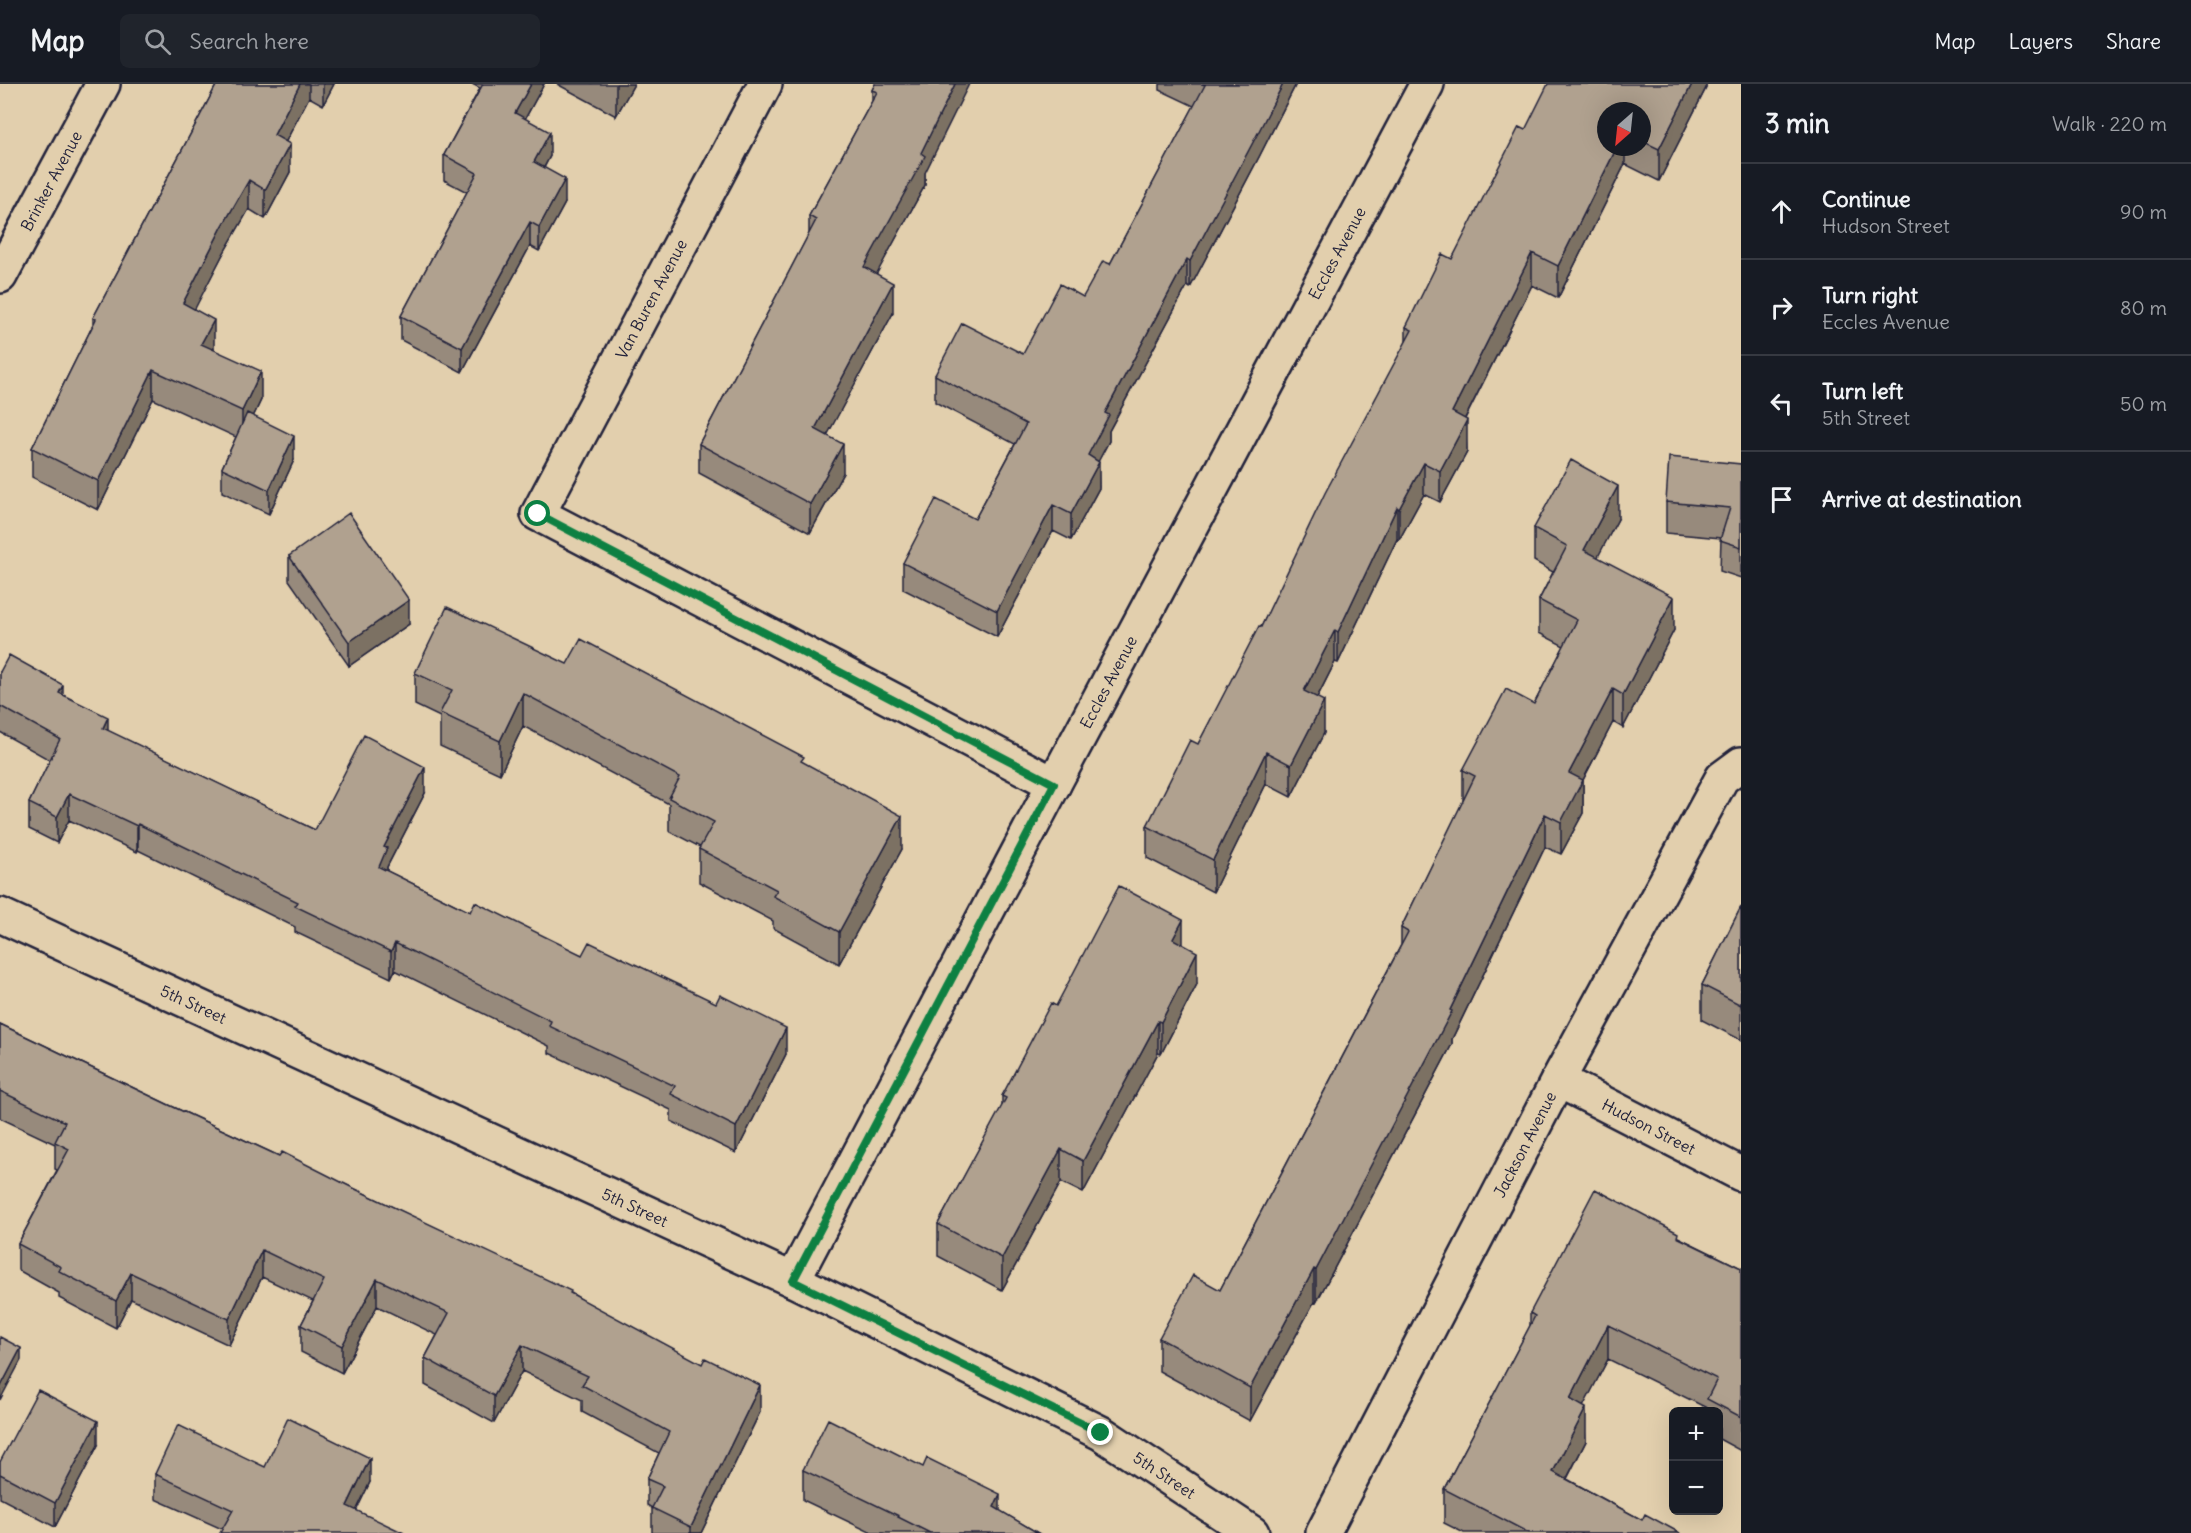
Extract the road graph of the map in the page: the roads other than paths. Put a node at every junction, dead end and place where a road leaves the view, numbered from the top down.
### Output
1 (103, 84) edge
2 (765, 84) edge
3 (1427, 84) edge
4 (0, 276) edge
5 (1741, 764) edge
6 (1054, 784) junction
7 (0, 915) edge
8 (1558, 1080) junction
9 (1741, 1174) edge
10 (793, 1281) junction
11 (1252, 1533) edge
12 (1323, 1533) edge

1 - 4 street, Brinker Avenue
2 - 6 street, Van Buren Avenue
3 - 6 street, Eccles Avenue
5 - 8 street, Jackson Avenue
6 - 10 street, Eccles Avenue
7 - 10 street, 5th Street
8 - 9 street, Hudson Street
8 - 12 street, Jackson Avenue
10 - 11 street, 5th Street

